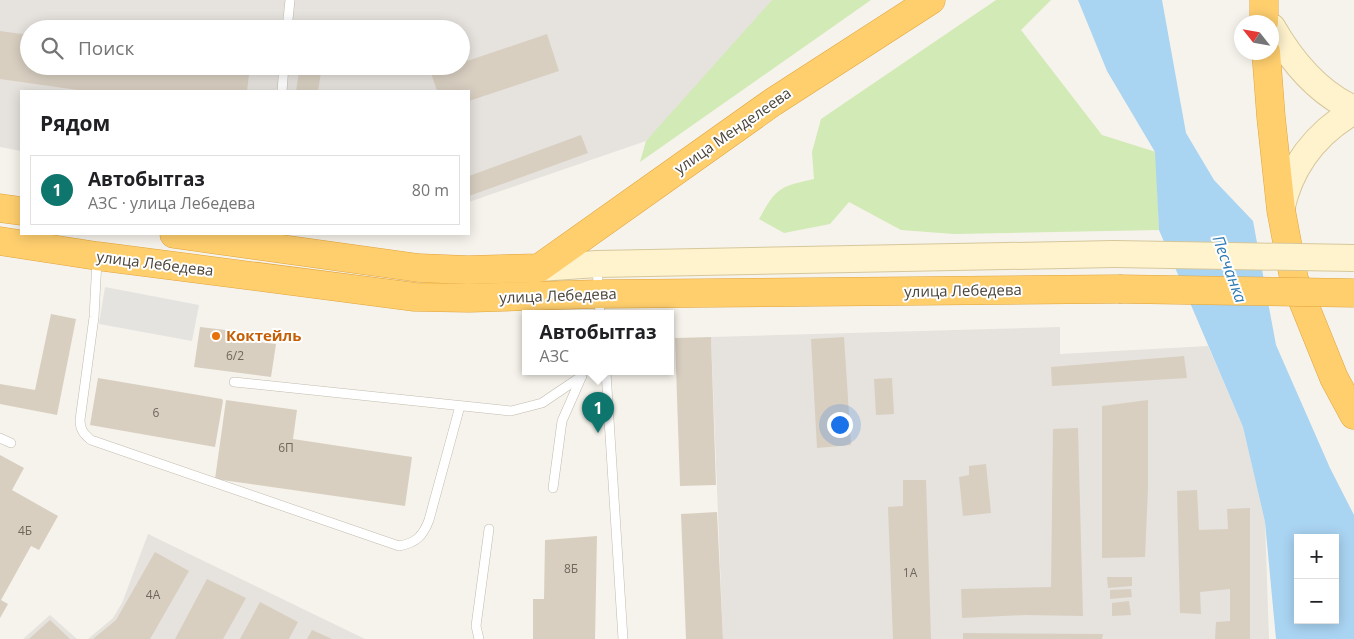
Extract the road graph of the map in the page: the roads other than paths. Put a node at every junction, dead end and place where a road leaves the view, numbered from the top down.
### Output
1 (290, 0) edge
2 (931, 0) edge
3 (288, 20) edge
4 (1279, 39) edge
5 (1266, 60) edge
6 (283, 75) edge
7 (282, 90) edge
8 (1354, 110) edge
9 (0, 208) edge
10 (1281, 210) junction
11 (20, 211) edge
12 (181, 235) edge
13 (0, 241) edge
14 (98, 256) junction
15 (1354, 258) edge
16 (597, 264) junction
17 (539, 268) junction
18 (1354, 292) edge
19 (599, 304) edge
20 (583, 375) edge
21 (584, 375) edge
22 (606, 375) edge
23 (234, 382) dead end
24 (460, 406) junction
25 (1354, 415) edge
26 (0, 438) edge
27 (11, 443) dead end
28 (553, 488) dead end
29 (489, 528) dead end
30 (479, 639) edge
31 (623, 639) edge

1 - 3 lane
2 - 17 highway, улица Менделеева
4 - 8 main road
5 - 10 highway
6 - 7 lane
8 - 10 main road
9 - 11 highway
10 - 25 highway
12 - 17 highway, улица Лебедева
13 - 14 highway, улица Лебедева
14 - 19 highway, улица Лебедева
14 - 24 lane
15 - 16 main road, улица Лебедева, bridge
16 - 17 main road, улица Лебедева
16 - 19 lane
18 - 19 highway, улица Лебедева, bridge
20 - 24 lane
21 - 28 lane
22 - 31 lane
23 - 24 lane
26 - 27 lane
29 - 30 lane

